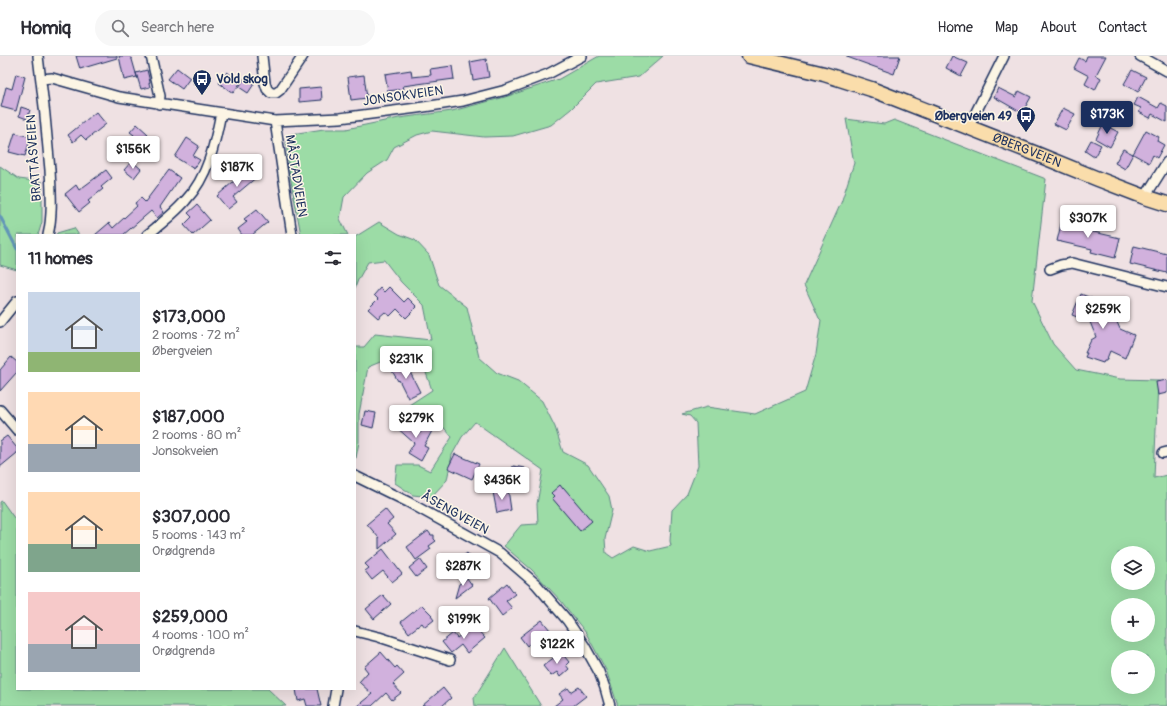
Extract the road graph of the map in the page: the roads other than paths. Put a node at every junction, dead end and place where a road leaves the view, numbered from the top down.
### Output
1 (38, 56) edge
2 (151, 56) edge
3 (262, 56) edge
4 (303, 56) edge
5 (582, 56) edge
6 (749, 56) edge
7 (1004, 56) edge
8 (1140, 56) edge
9 (1167, 71) edge
10 (41, 79) junction
11 (159, 104) junction
12 (221, 113) junction
13 (275, 121) junction
14 (968, 128) junction
15 (1167, 162) edge
16 (1145, 197) junction
17 (1167, 204) edge
18 (48, 234) edge
19 (149, 234) edge
20 (292, 234) edge
21 (1050, 269) dead end
22 (1167, 287) edge
23 (16, 301) edge
24 (0, 322) edge
25 (2, 416) edge
26 (16, 429) edge
27 (356, 476) edge
28 (356, 631) edge
29 (450, 660) dead end
30 (336, 690) edge
31 (333, 706) edge
32 (610, 706) edge

1 - 10 street, BRATTÅSVEIEN
2 - 11 street
3 - 4 street
5 - 13 street, JONSOKVEIEN
6 - 14 main road, ØBERGVEIEN
7 - 14 street
8 - 9 street
10 - 11 street, JONSOKVEIEN
10 - 18 street, BRATTÅSVEIEN
11 - 12 street, JONSOKVEIEN
12 - 13 street, JONSOKVEIEN
12 - 19 street
13 - 20 street, MÅSTADVEIEN
14 - 16 main road, ØBERGVEIEN
15 - 16 street
16 - 17 main road, ØBERGVEIEN
21 - 22 street
23 - 24 street
25 - 26 street
27 - 32 street, ÅSENGVEIEN
28 - 29 street
30 - 31 street

